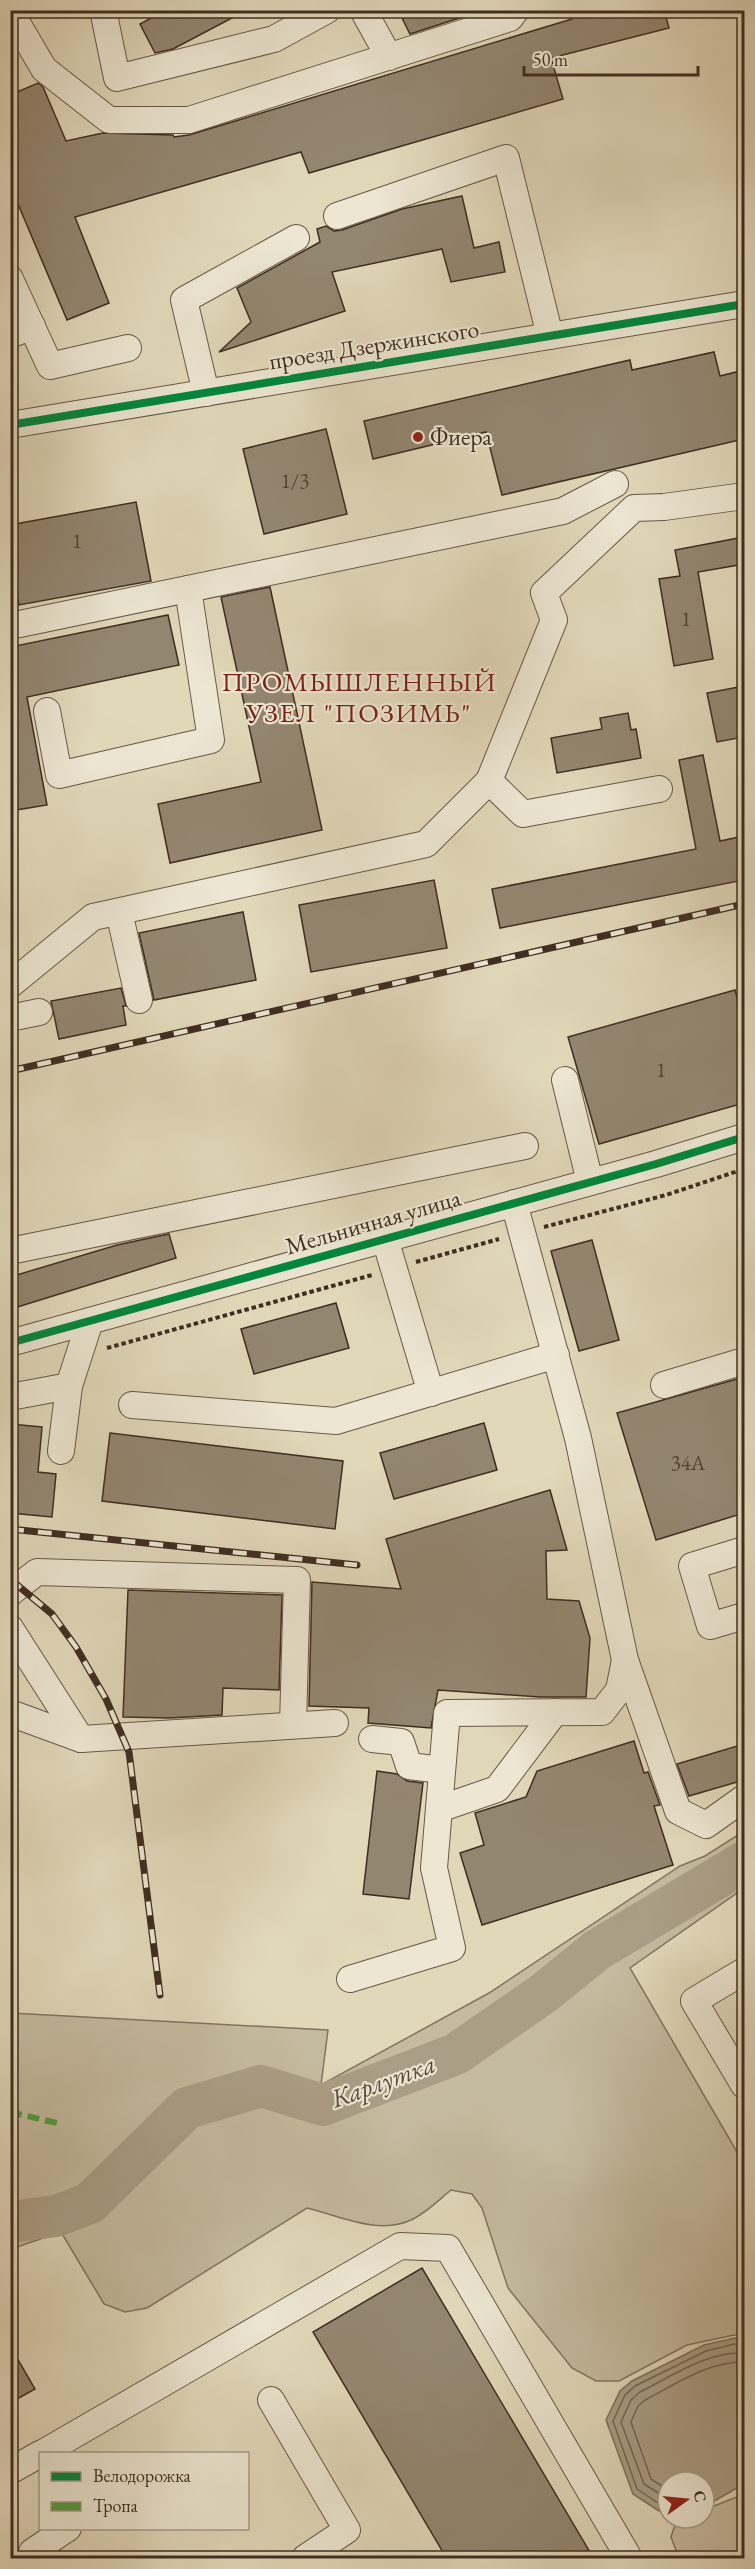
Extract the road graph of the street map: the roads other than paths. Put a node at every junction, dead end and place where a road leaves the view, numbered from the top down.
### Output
1 (104, 10) edge
2 (327, 10) edge
3 (363, 10) edge
4 (516, 10) edge
5 (10, 11) edge
6 (389, 57) junction
7 (337, 216) dead end
8 (296, 238) dead end
9 (10, 279) edge
10 (744, 304) edge
11 (21, 331) edge
12 (550, 336) junction
13 (128, 348) dead end
14 (206, 393) junction
15 (10, 425) edge
16 (615, 484) dead end
17 (744, 496) edge
18 (188, 589) junction
19 (10, 626) edge
20 (47, 711) dead end
21 (489, 781) junction
22 (659, 789) dead end
23 (119, 912) junction
24 (10, 985) edge
25 (139, 1000) dead end
26 (39, 1012) dead end
27 (10, 1018) edge
28 (566, 1080) dead end
29 (744, 1137) edge
30 (525, 1146) dead end
31 (590, 1182) junction
32 (514, 1203) junction
33 (385, 1239) junction
34 (10, 1251) edge
35 (90, 1321) junction
36 (11, 1341) edge
37 (556, 1355) junction
38 (744, 1360) edge
39 (664, 1385) dead end
40 (69, 1386) junction
41 (431, 1393) junction
42 (10, 1397) edge
43 (132, 1405) dead end
44 (61, 1450) dead end
45 (744, 1550) edge
46 (10, 1593) edge
47 (744, 1616) edge
48 (10, 1628) edge
49 (625, 1660) junction
50 (555, 1712) junction
51 (10, 1713) edge
52 (335, 1723) dead end
53 (293, 1725) junction
54 (372, 1738) dead end
55 (81, 1739) junction
56 (442, 1770) junction
57 (744, 1798) edge
58 (439, 1809) junction
59 (744, 1971) edge
60 (350, 1979) dead end
61 (744, 2085) edge
62 (271, 2400) dead end
63 (44, 2452) edge
64 (39, 2455) edge
65 (10, 2471) edge
66 (66, 2530) edge
67 (34, 2559) edge
68 (305, 2559) edge
69 (629, 2559) edge

1 - 2 street
3 - 6 street
4 - 6 street
5 - 6 street
7 - 12 street
8 - 14 street
9 - 11 street
10 - 12 street, проезд Дзержинского
11 - 13 street
12 - 14 street, проезд Дзержинского
14 - 15 street, проезд Дзержинского
16 - 18 street
17 - 21 street
18 - 19 street
18 - 20 street
21 - 22 street
21 - 23 street
23 - 24 street
23 - 25 street
26 - 27 street
28 - 31 street
29 - 31 street, Мельничная улица
30 - 34 street
31 - 32 street, Мельничная улица
32 - 33 street, Мельничная улица
32 - 37 street
33 - 35 street, Мельничная улица
33 - 41 street
35 - 36 street, Мельничная улица
35 - 40 street
37 - 41 street
37 - 49 street
38 - 39 street
40 - 42 street
40 - 44 street
41 - 43 street
45 - 47 street
46 - 53 street
48 - 55 street
49 - 50 street
49 - 57 street
50 - 56 street
50 - 58 street
51 - 55 street
52 - 53 street
53 - 55 street
54 - 56 street
56 - 58 street
58 - 60 street
59 - 61 street
62 - 68 street
63 - 69 street
64 - 65 street
66 - 67 street

